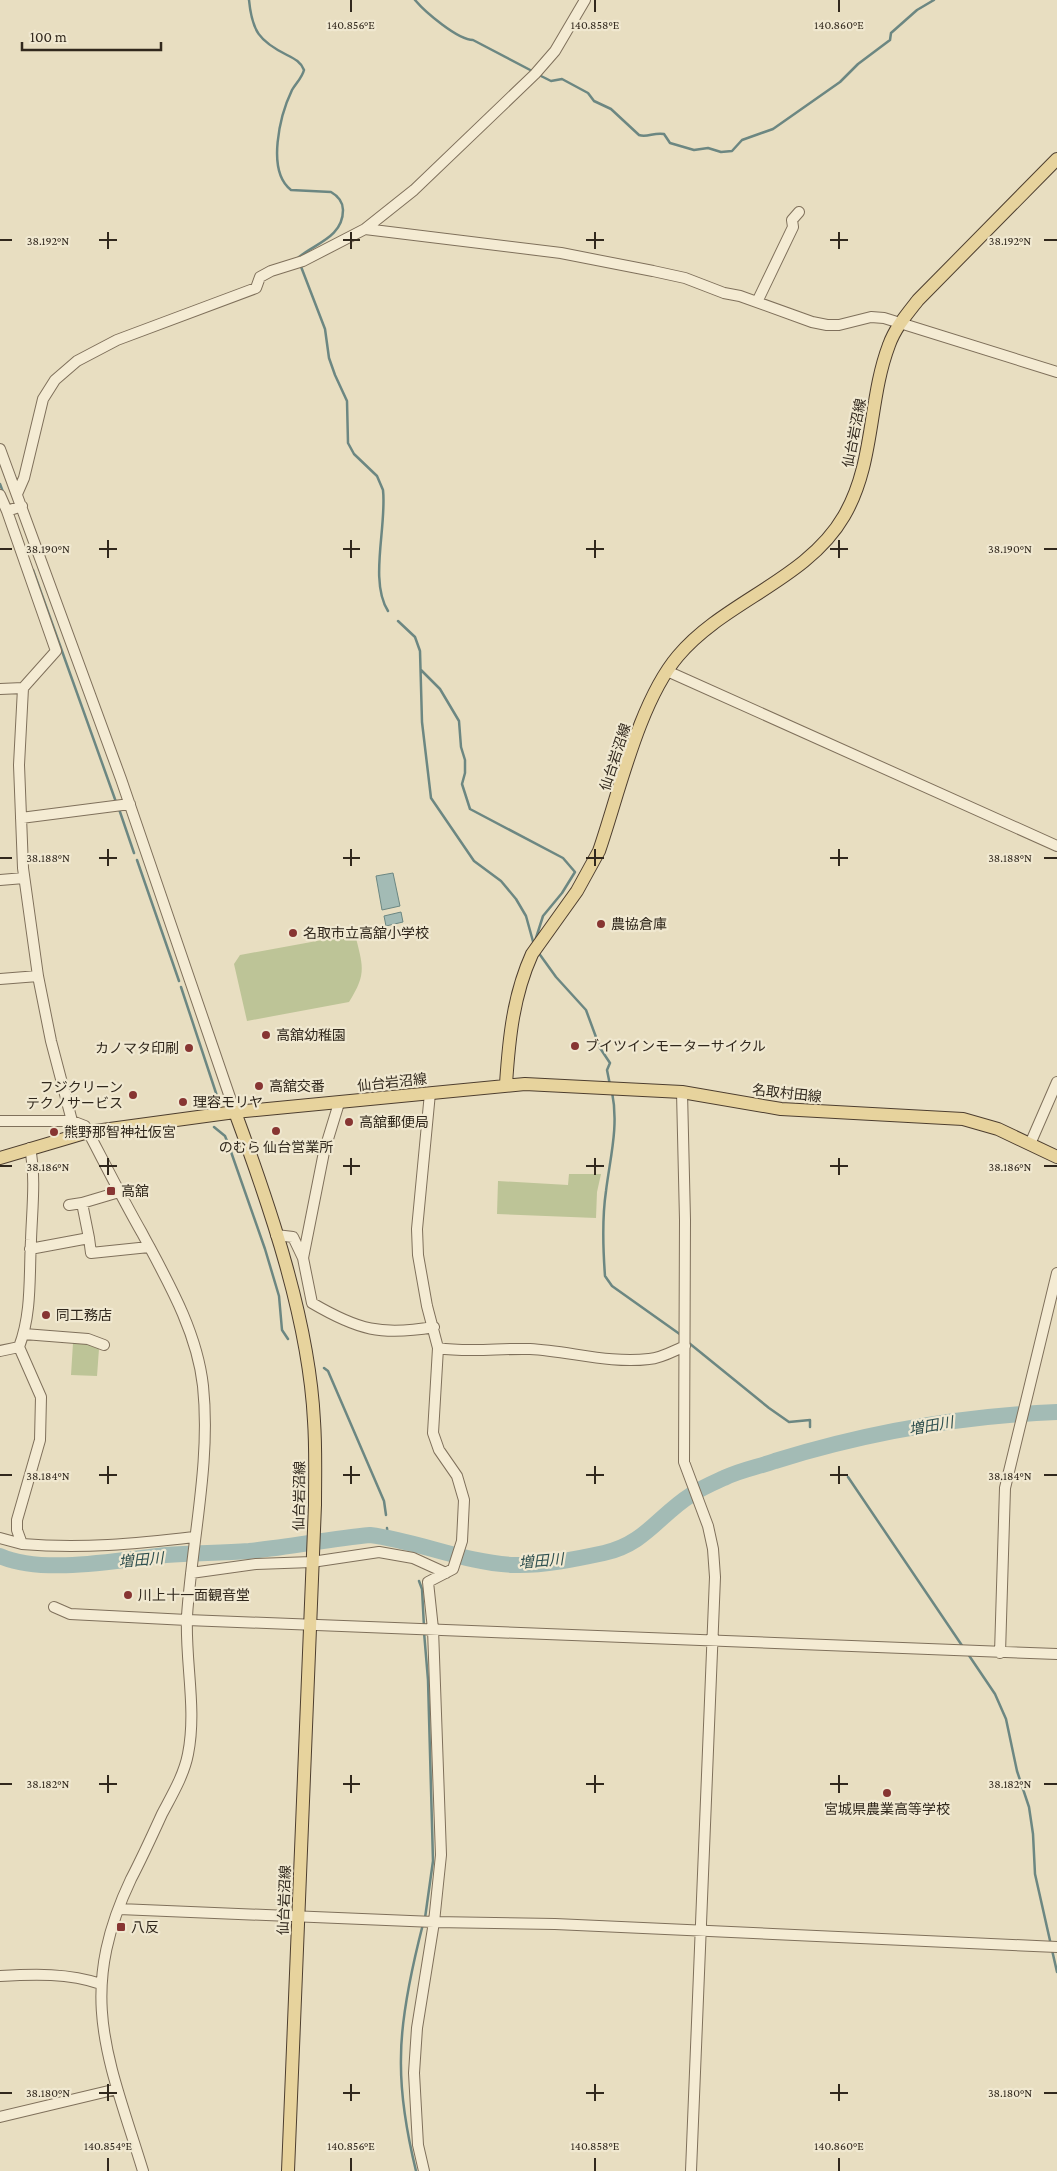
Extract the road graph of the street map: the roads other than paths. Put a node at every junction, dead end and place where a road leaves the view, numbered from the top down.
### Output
1 (585, 0) edge
2 (1057, 159) edge
3 (799, 212) dead end
4 (365, 228) junction
5 (757, 302) junction
6 (901, 323) junction
7 (1057, 372) edge
8 (0, 449) edge
9 (17, 494) junction
10 (0, 495) edge
11 (9, 508) edge
12 (667, 671) junction
13 (22, 688) junction
14 (0, 689) edge
15 (130, 804) junction
16 (21, 818) junction
17 (1057, 846) edge
18 (24, 878) junction
19 (0, 880) edge
20 (38, 976) junction
21 (0, 979) edge
22 (1057, 1082) edge
23 (506, 1084) junction
24 (682, 1092) junction
25 (430, 1093) junction
26 (338, 1103) junction
27 (235, 1112) junction
28 (0, 1121) edge
29 (72, 1121) junction
30 (88, 1132) junction
31 (1030, 1144) junction
32 (30, 1148) junction
33 (1057, 1157) edge
34 (0, 1158) edge
35 (120, 1192) junction
36 (82, 1203) junction
37 (69, 1205) dead end
38 (276, 1235) junction
39 (89, 1238) junction
40 (149, 1247) junction
41 (30, 1249) junction
42 (303, 1258) junction
43 (1057, 1273) edge
44 (434, 1327) junction
45 (24, 1334) junction
46 (685, 1342) junction
47 (104, 1345) dead end
48 (19, 1347) junction
49 (438, 1348) junction
50 (0, 1351) edge
51 (0, 1538) edge
52 (194, 1539) junction
53 (22, 1544) junction
54 (312, 1560) junction
55 (191, 1570) junction
56 (449, 1571) junction
57 (54, 1607) dead end
58 (187, 1620) junction
59 (309, 1624) junction
60 (426, 1628) junction
61 (712, 1639) junction
62 (1000, 1652) junction
63 (1057, 1654) edge
64 (118, 1909) junction
65 (298, 1917) junction
66 (427, 1921) junction
67 (700, 1931) junction
68 (1053, 1947) edge
69 (0, 1976) edge
70 (101, 1984) junction
71 (117, 2089) junction
72 (0, 2117) edge
73 (143, 2171) edge
74 (288, 2171) edge
75 (424, 2171) edge
76 (691, 2171) edge

1 - 4 street
2 - 6 main road, 仙台岩沼線
3 - 5 street
4 - 5 street
4 - 9 street
5 - 6 street
6 - 7 street
6 - 12 main road, 仙台岩沼線
8 - 9 street
9 - 11 street
10 - 11 street
11 - 13 street
11 - 15 street
12 - 17 street
12 - 23 main road, 仙台岩沼線
13 - 14 street
13 - 16 street
15 - 16 street
15 - 27 street
16 - 18 street
18 - 19 street
18 - 20 street
20 - 21 street
20 - 29 street
22 - 31 street
23 - 24 main road, 名取村田線
23 - 25 main road, 仙台岩沼線
24 - 31 main road, 名取村田線
24 - 46 street
25 - 26 main road, 仙台岩沼線
25 - 44 street
26 - 27 main road, 仙台岩沼線
26 - 42 street
27 - 30 main road
27 - 38 main road, 仙台岩沼線
28 - 29 street
29 - 30 street
30 - 32 main road
30 - 35 street
31 - 33 main road, 名取村田線
32 - 34 main road
32 - 41 street
35 - 36 street
35 - 40 street
36 - 37 street
36 - 39 street
38 - 42 street
38 - 54 main road, 仙台岩沼線
39 - 40 street
39 - 41 street
40 - 52 street
41 - 45 street
42 - 44 street
43 - 62 street
44 - 49 street
45 - 47 street
45 - 48 street
46 - 49 street
46 - 61 street
48 - 50 street
48 - 53 street
49 - 56 street
51 - 53 street
52 - 53 street
52 - 55 street
54 - 55 street
54 - 56 street
54 - 59 main road, 仙台岩沼線
55 - 58 street
56 - 60 street
57 - 58 street
58 - 59 street
58 - 64 street
59 - 60 street
59 - 65 main road, 仙台岩沼線
60 - 61 street
60 - 66 street
61 - 62 street
61 - 67 street
62 - 63 street
64 - 65 street
64 - 70 street
65 - 66 street
65 - 74 main road, 仙台岩沼線
66 - 67 street
66 - 75 street
67 - 68 street
67 - 76 street
69 - 70 street
70 - 71 street
71 - 72 street
71 - 73 street

